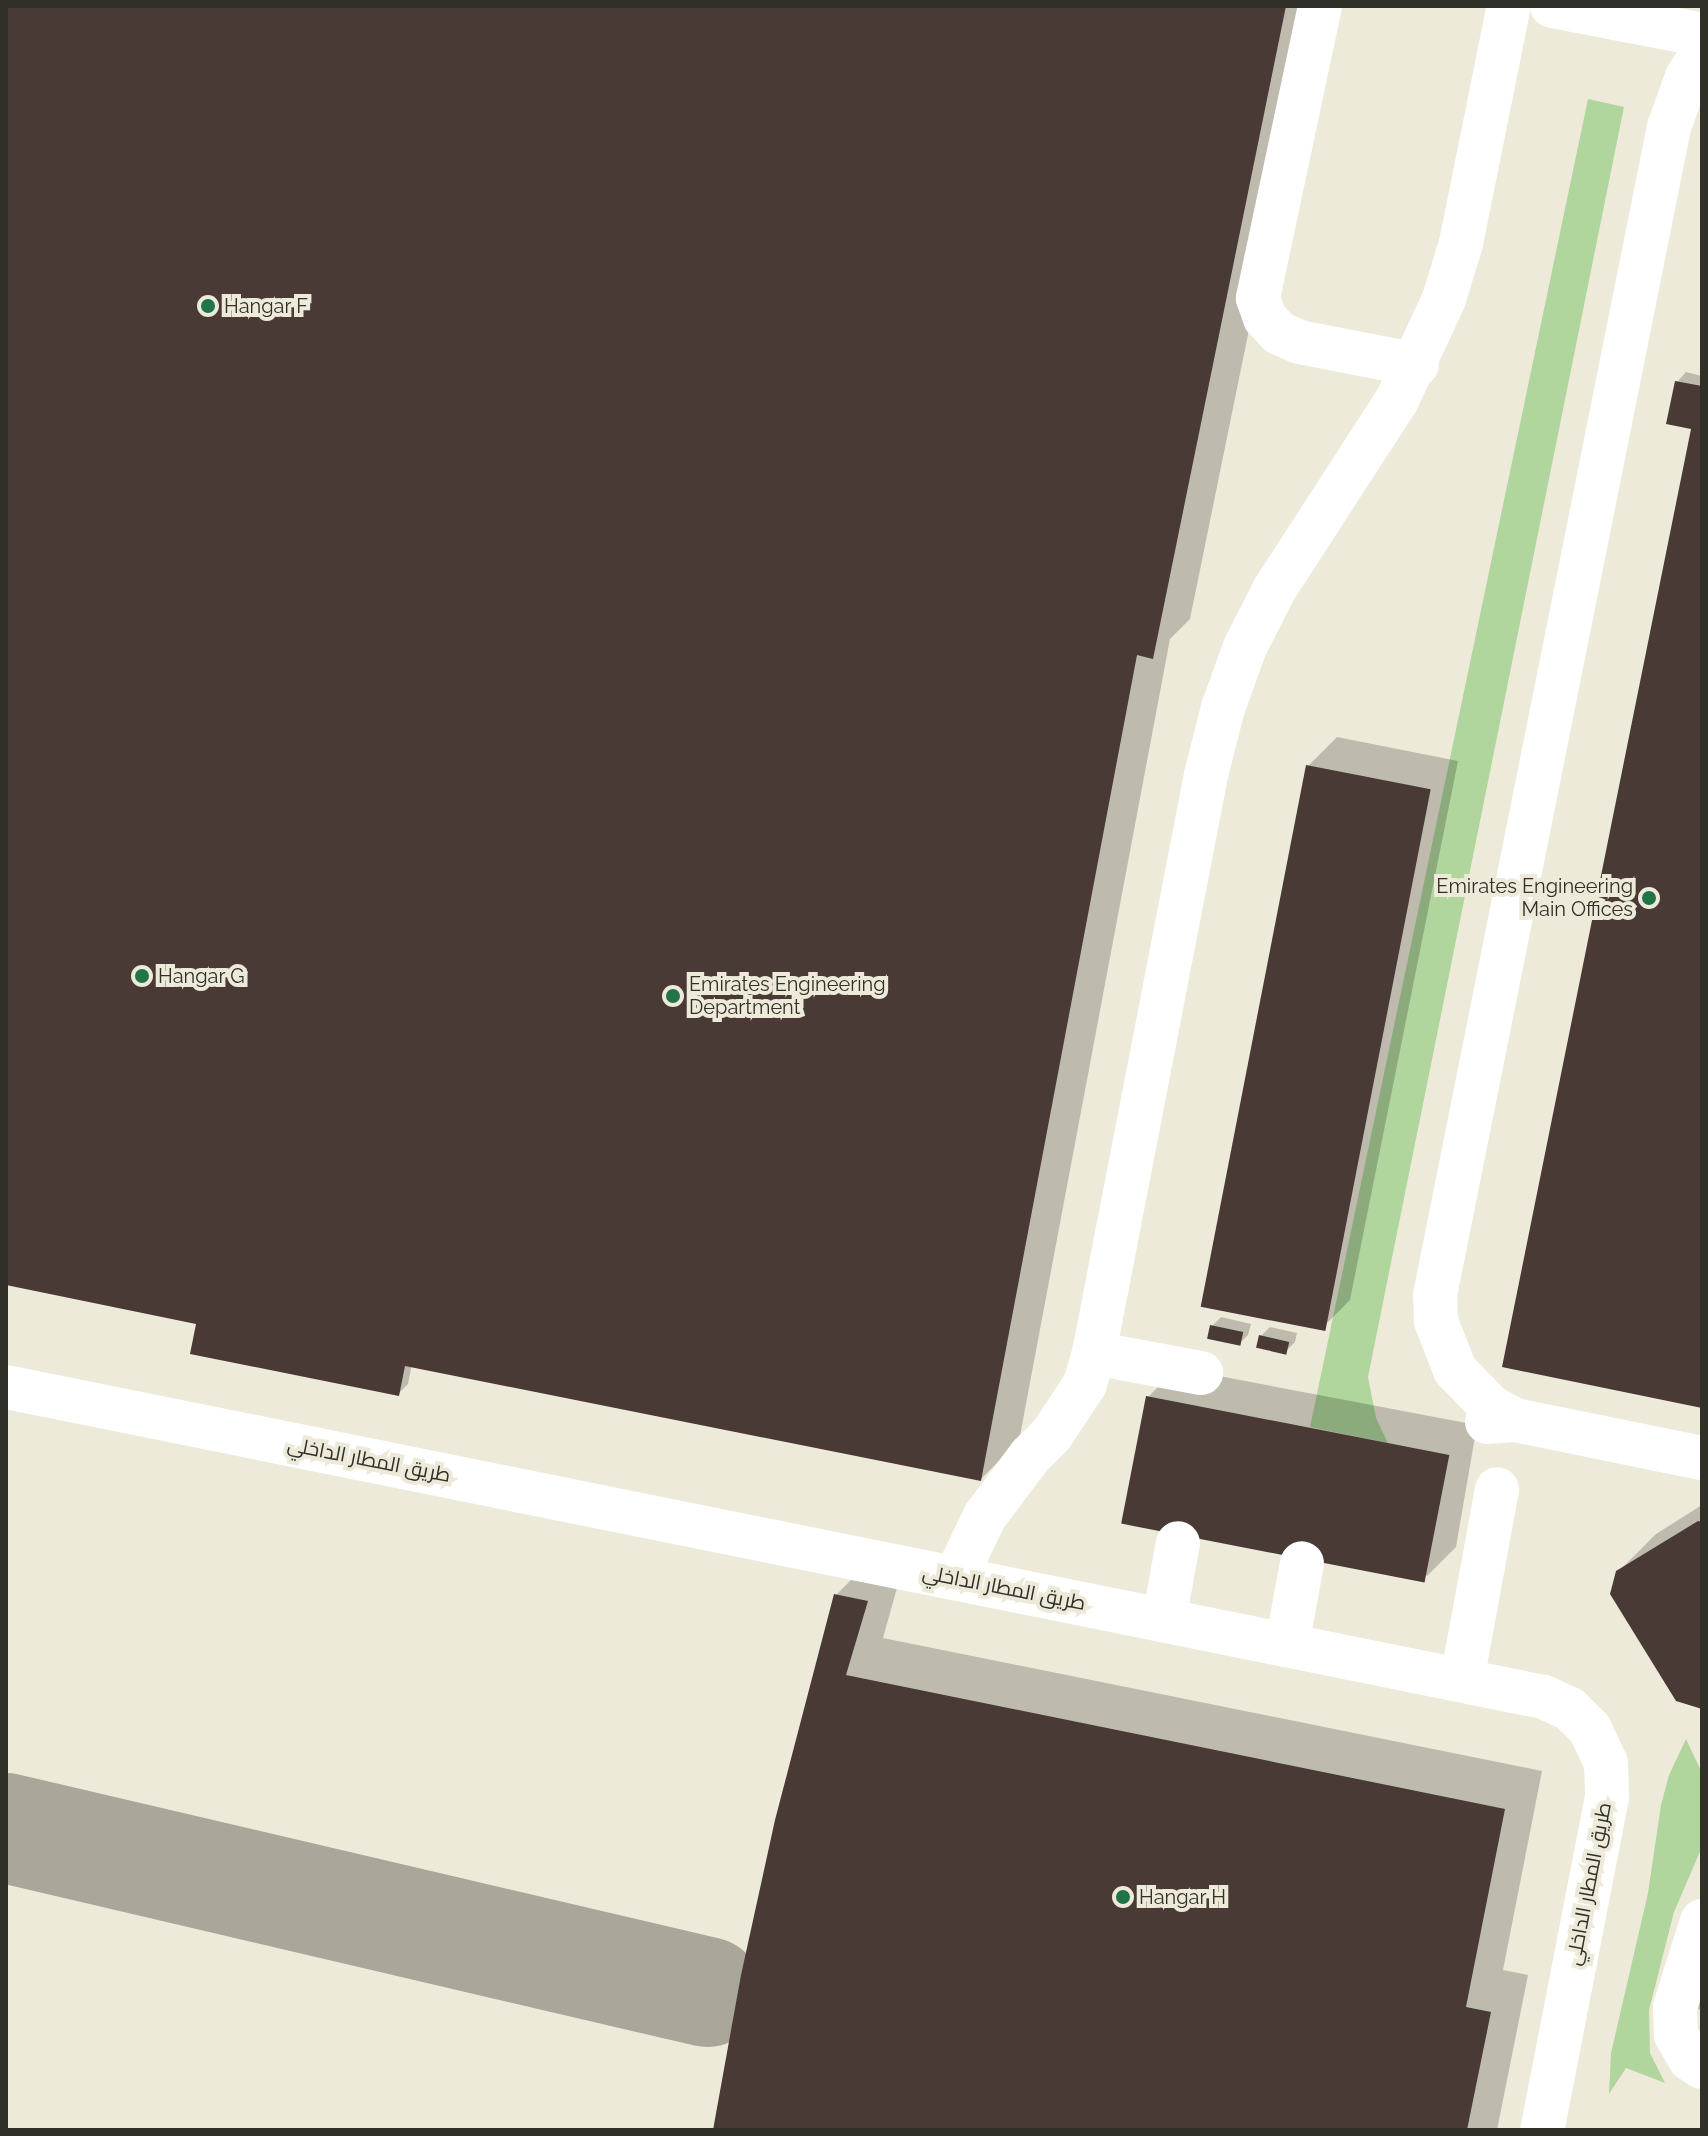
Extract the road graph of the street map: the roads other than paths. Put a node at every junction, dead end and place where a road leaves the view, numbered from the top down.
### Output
1 (1320, 6) edge
2 (1509, 6) edge
3 (1552, 6) edge
4 (1702, 35) edge
5 (1702, 54) edge
6 (1417, 365) junction
7 (1094, 1353) junction
8 (1201, 1373) dead end
9 (6, 1387) edge
10 (1702, 1458) edge
11 (1497, 1489) dead end
12 (1178, 1543) dead end
13 (1302, 1563) dead end
14 (955, 1578) junction
15 (1164, 1620) junction
16 (1287, 1645) junction
17 (1462, 1680) junction
18 (1702, 1921) edge
19 (1702, 2067) edge
20 (1542, 2130) edge

1 - 6 lane
2 - 6 lane
3 - 4 lane
5 - 10 lane
6 - 7 lane
7 - 8 lane
7 - 14 lane
9 - 14 lane, طريق المطار الداخلي
11 - 17 lane
12 - 15 lane
13 - 16 lane
14 - 15 lane, طريق المطار الداخلي
15 - 16 lane, طريق المطار الداخلي
16 - 17 lane, طريق المطار الداخلي
17 - 20 lane, طريق المطار الداخلي
18 - 19 lane

